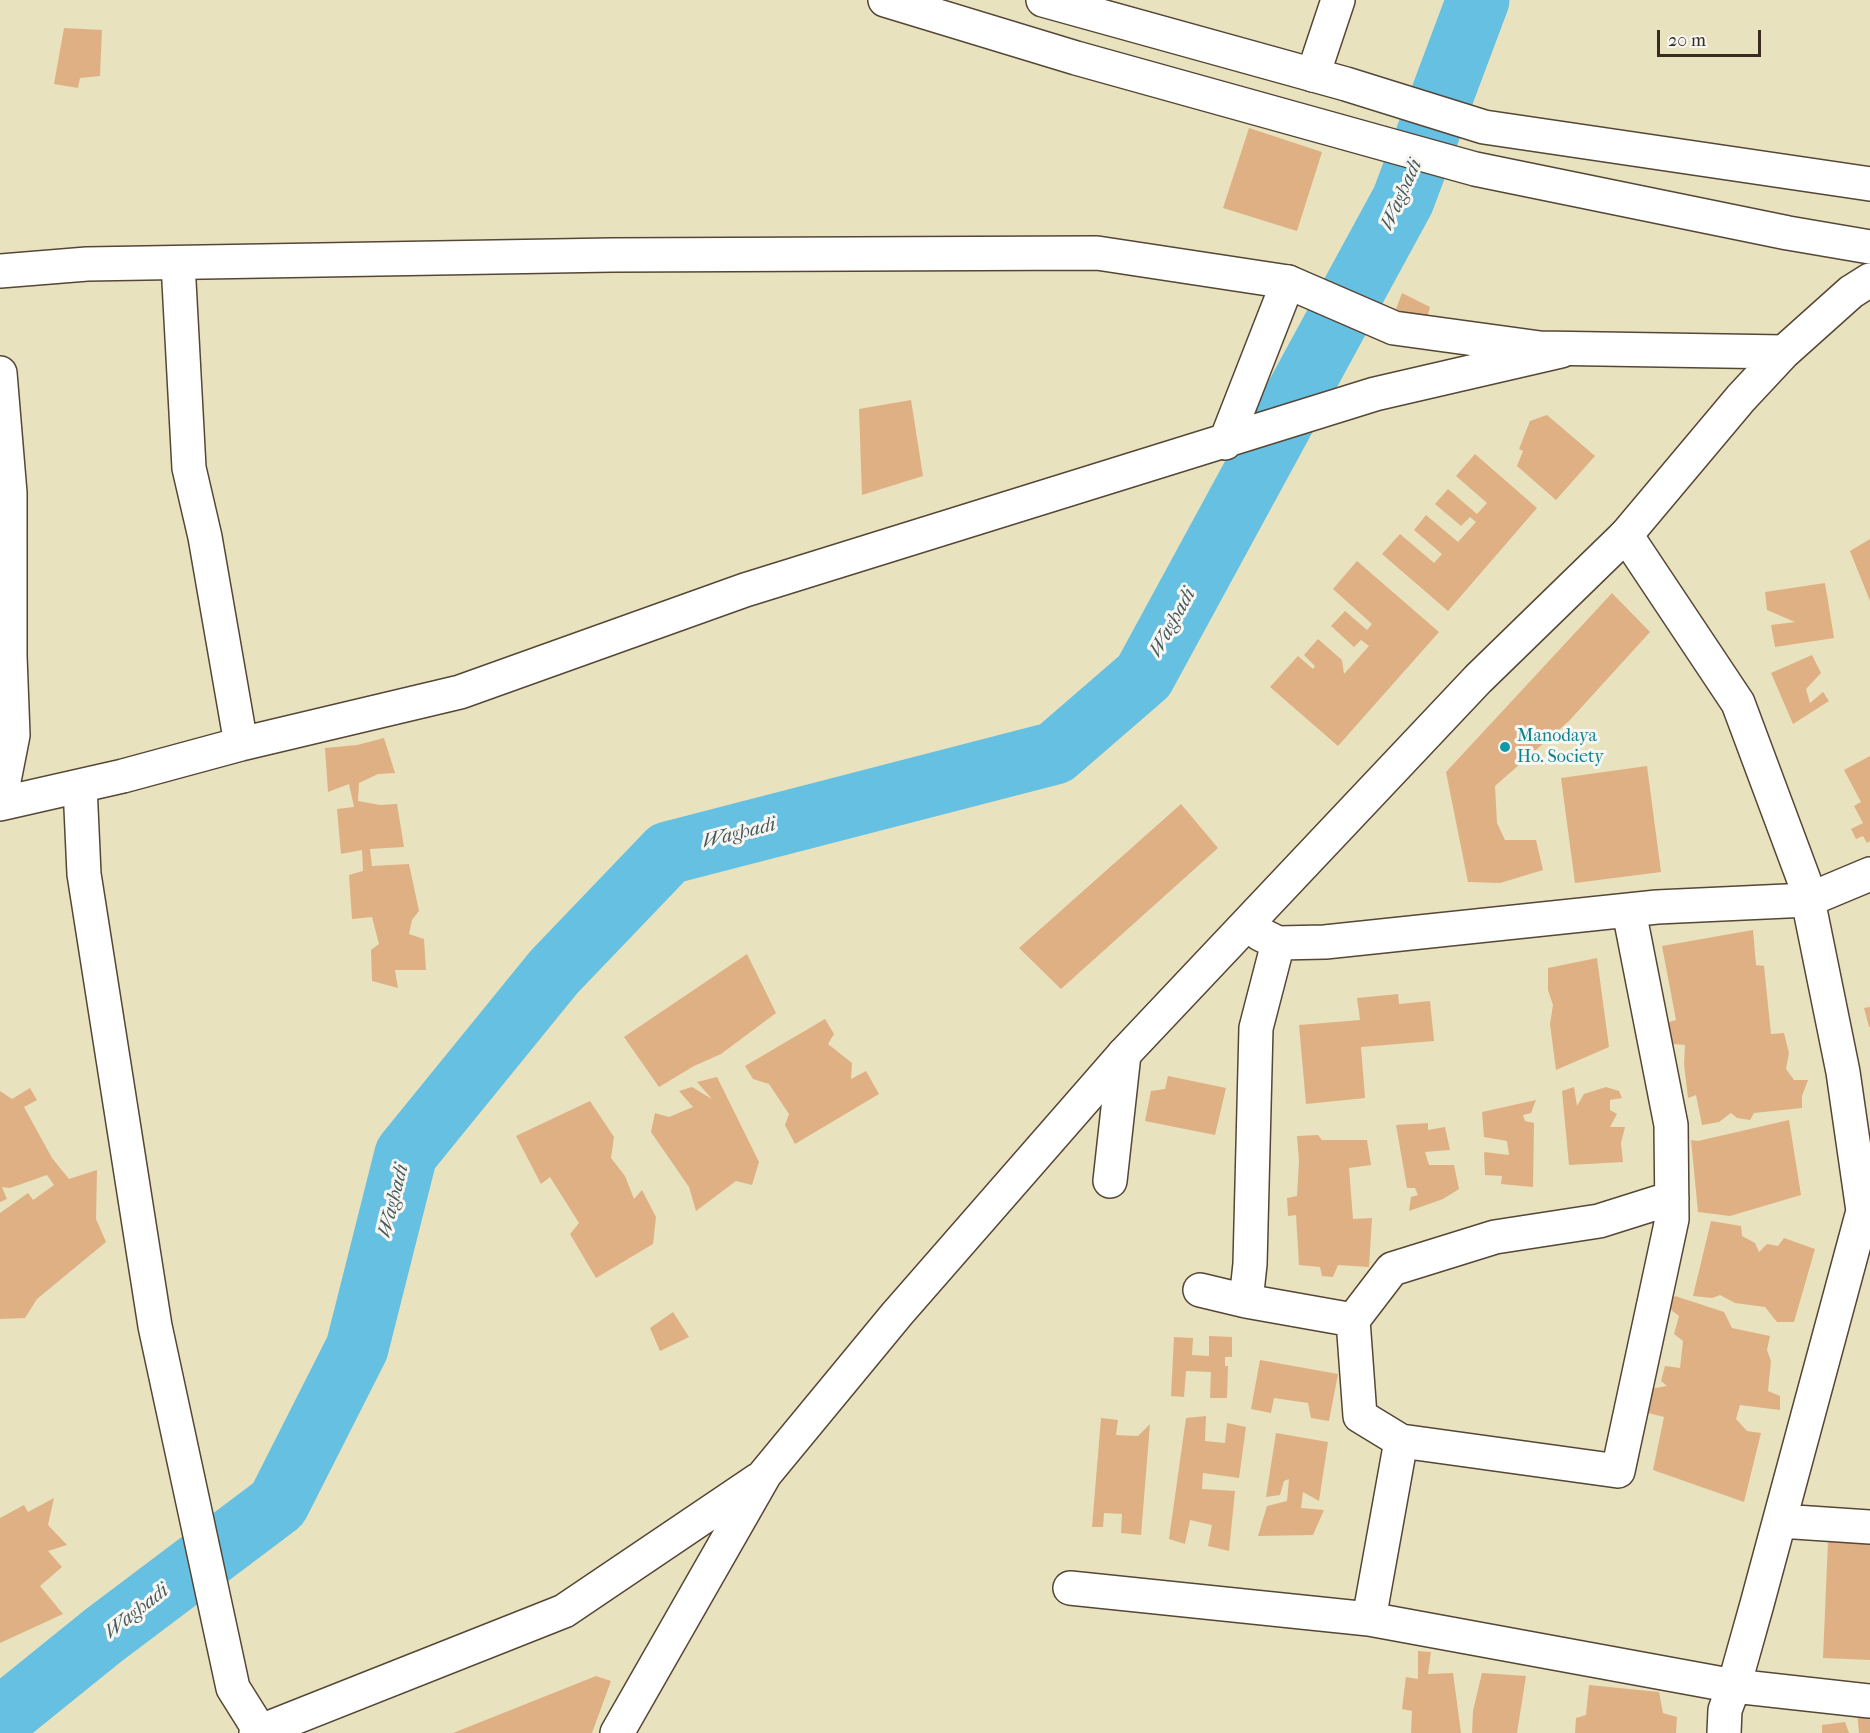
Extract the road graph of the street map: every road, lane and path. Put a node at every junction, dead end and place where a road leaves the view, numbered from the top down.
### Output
1 (885, 0) edge
2 (1043, 0) edge
3 (1338, 0) edge
4 (1313, 75) junction
5 (1870, 184) edge
6 (1870, 247) edge
7 (178, 263) junction
8 (0, 271) edge
9 (1870, 280) edge
10 (1288, 282) junction
11 (1574, 348) junction
12 (1784, 352) junction
13 (0, 372) edge
14 (1237, 439) junction
15 (1626, 535) junction
16 (241, 744) junction
17 (80, 786) junction
18 (0, 803) edge
19 (1870, 874) edge
20 (1808, 900) junction
21 (1629, 911) junction
22 (1245, 926) junction
23 (1278, 943) junction
24 (1124, 1054) junction
25 (1110, 1181) dead end
26 (1672, 1198) junction
27 (1200, 1290) dead end
28 (1246, 1301) junction
29 (1353, 1320) junction
30 (1401, 1441) junction
31 (765, 1474) junction
32 (1780, 1521) junction
33 (1870, 1527) edge
34 (1070, 1588) dead end
35 (1369, 1619) junction
36 (1734, 1686) junction
37 (1870, 1701) edge
38 (258, 1732) edge
39 (616, 1733) edge
40 (1724, 1733) edge

1 - 6 street
2 - 4 street
3 - 4 street
4 - 5 street
7 - 8 street
7 - 10 street
7 - 16 street
9 - 12 street
10 - 11 street
10 - 14 street
11 - 12 street
11 - 14 street
12 - 15 street
13 - 18 street
14 - 16 street
15 - 20 street
15 - 22 street
16 - 17 street
17 - 18 street
17 - 38 street
19 - 20 street
20 - 21 street
20 - 32 street
21 - 23 street
21 - 26 street
22 - 23 street
22 - 24 street
23 - 28 street
24 - 25 street
24 - 31 street
26 - 29 street
26 - 30 street
27 - 28 street
28 - 29 street
29 - 30 street
30 - 35 street
31 - 38 street
31 - 39 street
32 - 33 street
32 - 36 street
34 - 35 street
35 - 36 street
36 - 37 street
36 - 40 street

